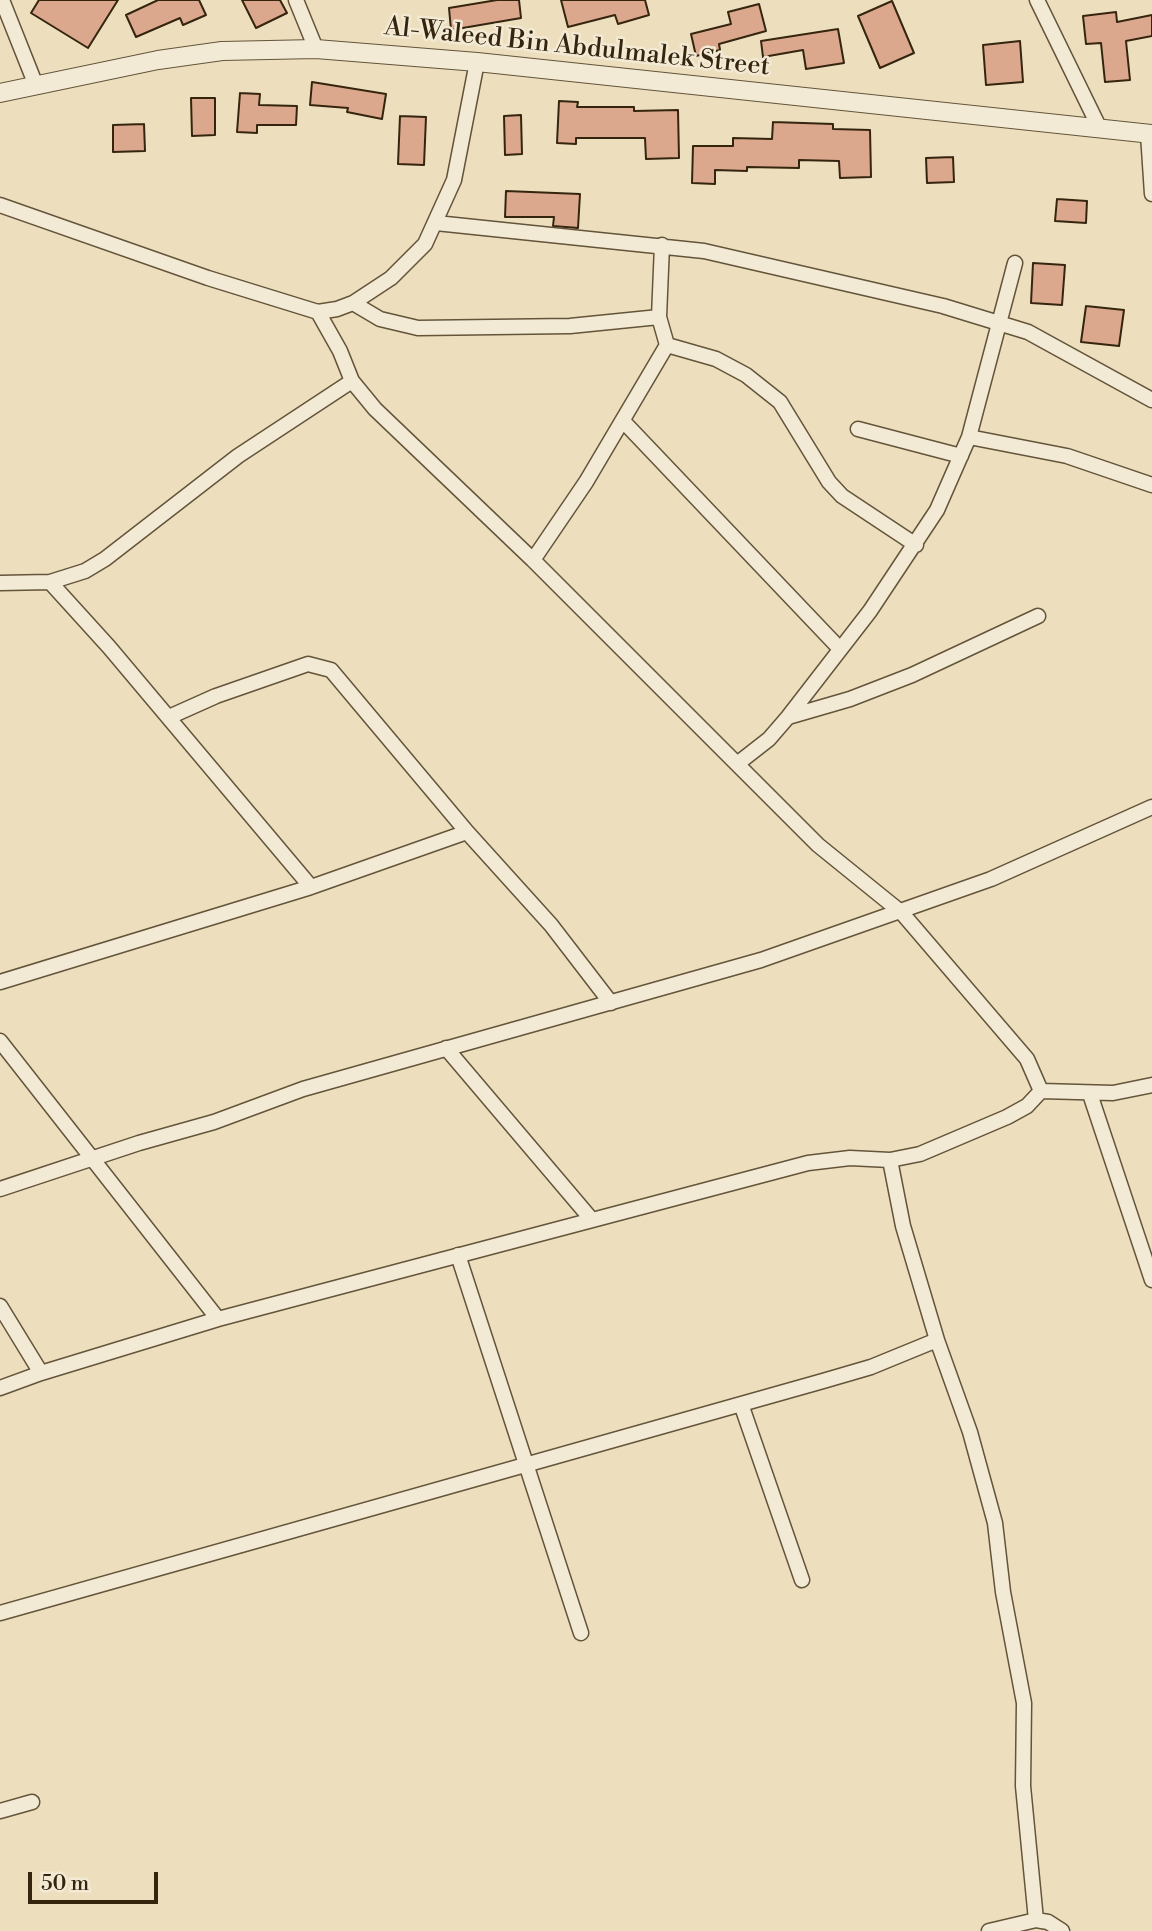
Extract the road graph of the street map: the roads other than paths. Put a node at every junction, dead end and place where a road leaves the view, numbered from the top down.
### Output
1 (2, 0) edge
2 (296, 0) edge
3 (1037, 0) edge
4 (316, 49) junction
5 (477, 62) junction
6 (35, 83) junction
7 (0, 93) edge
8 (1100, 129) junction
9 (1150, 134) edge
10 (1152, 194) edge
11 (0, 205) edge
12 (436, 223) junction
13 (662, 245) junction
14 (1015, 263) dead end
15 (353, 303) junction
16 (318, 312) junction
17 (660, 317) junction
18 (1002, 322) junction
19 (667, 345) junction
20 (352, 381) junction
21 (1152, 400) edge
22 (623, 421) junction
23 (858, 429) dead end
24 (969, 437) junction
25 (961, 456) junction
26 (1152, 485) edge
27 (916, 545) junction
28 (533, 560) junction
29 (50, 582) junction
30 (0, 583) edge
31 (1038, 616) dead end
32 (840, 649) junction
33 (169, 717) junction
34 (788, 717) junction
35 (737, 764) junction
36 (1152, 807) edge
37 (467, 832) junction
38 (311, 887) junction
39 (902, 913) junction
40 (0, 982) edge
41 (611, 1003) junction
42 (0, 1041) edge
43 (446, 1048) junction
44 (1152, 1085) edge
45 (1041, 1091) junction
46 (1090, 1094) junction
47 (92, 1160) junction
48 (890, 1160) junction
49 (0, 1189) edge
50 (592, 1220) junction
51 (458, 1255) junction
52 (1152, 1280) edge
53 (0, 1306) edge
54 (218, 1318) junction
55 (937, 1340) junction
56 (41, 1373) junction
57 (0, 1388) edge
58 (741, 1404) junction
59 (524, 1463) junction
60 (802, 1580) dead end
61 (0, 1612) edge
62 (581, 1633) dead end
63 (32, 1802) dead end
64 (0, 1811) edge
65 (1036, 1920) junction
66 (989, 1931) edge
67 (1062, 1931) edge

1 - 6 street
2 - 4 street
3 - 8 street
4 - 5 street, Al-Waleed Bin Abdulmalek Street
4 - 6 street, Al-Waleed Bin Abdulmalek Street
5 - 8 street, Al-Waleed Bin Abdulmalek Street
5 - 12 street
6 - 7 street, Al-Waleed Bin Abdulmalek Street
8 - 9 street, Al-Waleed Bin Abdulmalek Street
9 - 10 street
11 - 16 street
12 - 13 street
12 - 15 street
13 - 17 street
13 - 18 street
14 - 18 street
15 - 16 street
15 - 17 street
16 - 20 street
17 - 19 street
18 - 21 street
18 - 24 street
19 - 22 street
19 - 27 street
20 - 28 street
20 - 29 street
22 - 28 street
22 - 32 street
23 - 25 street
24 - 25 street
24 - 26 street
25 - 27 street
27 - 32 street
28 - 35 street
29 - 30 street
29 - 33 street
31 - 34 street
32 - 34 street
33 - 37 street
33 - 38 street
34 - 35 street
35 - 39 street
36 - 39 street
37 - 38 street
37 - 41 street
38 - 40 street
39 - 41 street
39 - 45 street
41 - 43 street
42 - 47 street
43 - 47 street
43 - 50 street
44 - 46 street
45 - 46 street
45 - 48 street
46 - 52 street
47 - 49 street
47 - 54 street
48 - 50 street
48 - 55 street
50 - 51 street
51 - 54 street
51 - 59 street
53 - 56 street
54 - 56 street
55 - 58 street
55 - 65 street
56 - 57 street
58 - 59 street
58 - 60 street
59 - 61 street
59 - 62 street
63 - 64 street
65 - 66 street
65 - 67 street

